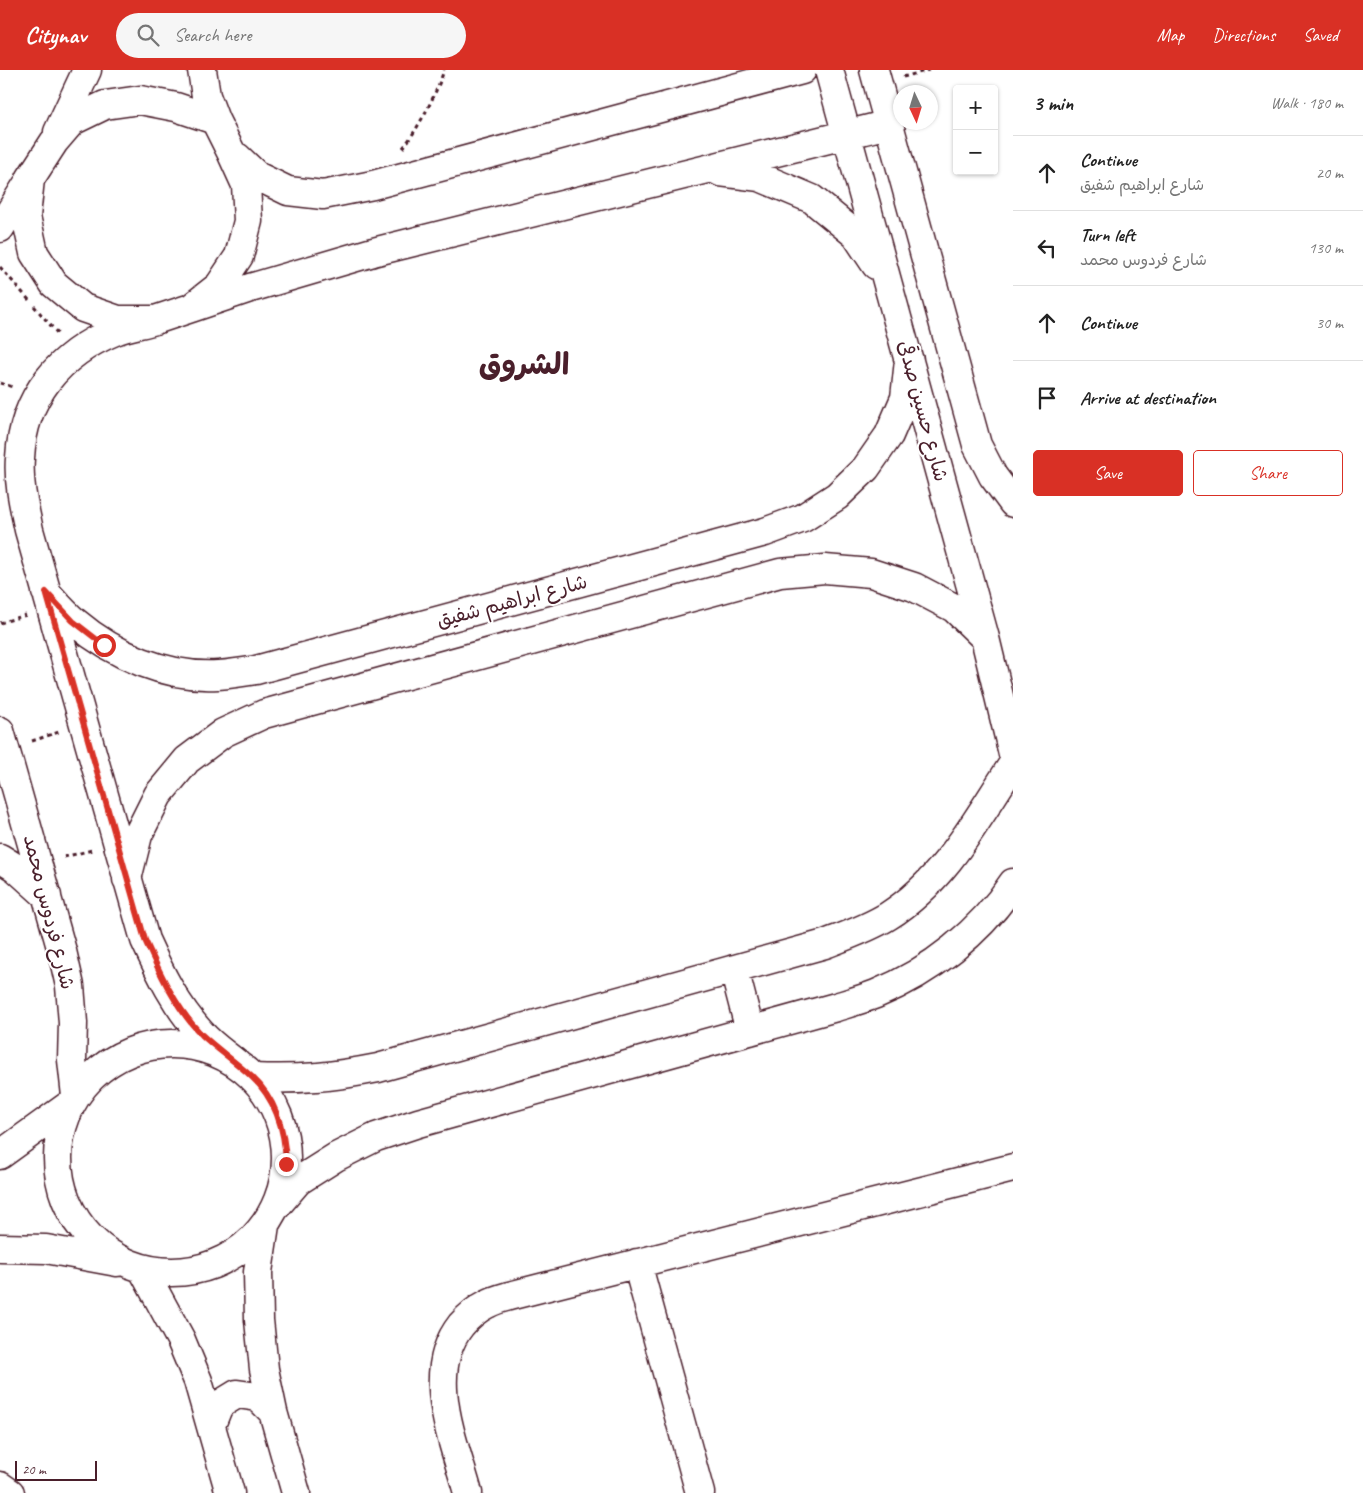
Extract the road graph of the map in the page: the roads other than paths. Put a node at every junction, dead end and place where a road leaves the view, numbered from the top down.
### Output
1 (87, 70) edge
2 (202, 70) edge
3 (723, 70) edge
4 (802, 70) edge
5 (829, 70) edge
6 (874, 70) edge
7 (690, 100) junction
8 (215, 120) junction
9 (889, 124) junction
10 (847, 134) junction
11 (54, 142) junction
12 (231, 152) junction
13 (704, 170) junction
14 (30, 179) junction
15 (0, 228) edge
16 (887, 282) junction
17 (191, 308) junction
18 (156, 320) junction
19 (909, 360) junction
20 (1013, 503) edge
21 (46, 592) junction
22 (985, 638) junction
23 (3, 740) edge
24 (1013, 754) edge
25 (1013, 764) edge
26 (0, 858) edge
27 (127, 879) junction
28 (1013, 883) edge
29 (47, 896) junction
30 (734, 969) junction
31 (750, 1031) junction
32 (245, 1071) junction
33 (74, 1099) junction
34 (0, 1155) edge
35 (1013, 1168) edge
36 (269, 1217) junction
37 (0, 1248) edge
38 (637, 1264) junction
39 (135, 1266) junction
40 (273, 1412) junction
41 (211, 1425) junction
42 (0, 1486) edge
43 (10, 1493) edge
44 (230, 1493) edge
45 (296, 1493) edge
46 (468, 1493) edge
47 (700, 1493) edge

1 - 11 street
2 - 8 street
3 - 7 street
4 - 7 street
5 - 10 street, شارع حسين صدقى
6 - 9 street
7 - 12 street
8 - 11 street
8 - 12 street
9 - 10 street
9 - 20 street
10 - 13 street
10 - 16 street, شارع حسين صدقى
11 - 14 street
12 - 17 street
13 - 16 street
13 - 17 street
14 - 15 street
14 - 18 street
16 - 19 street, شارع حسين صدقى
17 - 18 street
18 - 21 street
19 - 21 street, شارع ابراهيم شفيق
19 - 22 street, شارع حسين صدقى
21 - 27 street
22 - 24 street, شارع حسين صدقى
22 - 27 street
23 - 29 street, شارع فردوس محمد
25 - 30 street
26 - 29 street
27 - 32 street
28 - 31 street
29 - 33 street, شارع فردوس محمد
30 - 31 street
30 - 32 street
31 - 36 street
32 - 33 street
32 - 36 street
33 - 34 street
33 - 39 street
35 - 38 street
36 - 39 street
36 - 40 street
37 - 39 street
38 - 46 street
38 - 47 street
39 - 41 street
40 - 41 street
40 - 45 street
41 - 44 street
42 - 43 street

